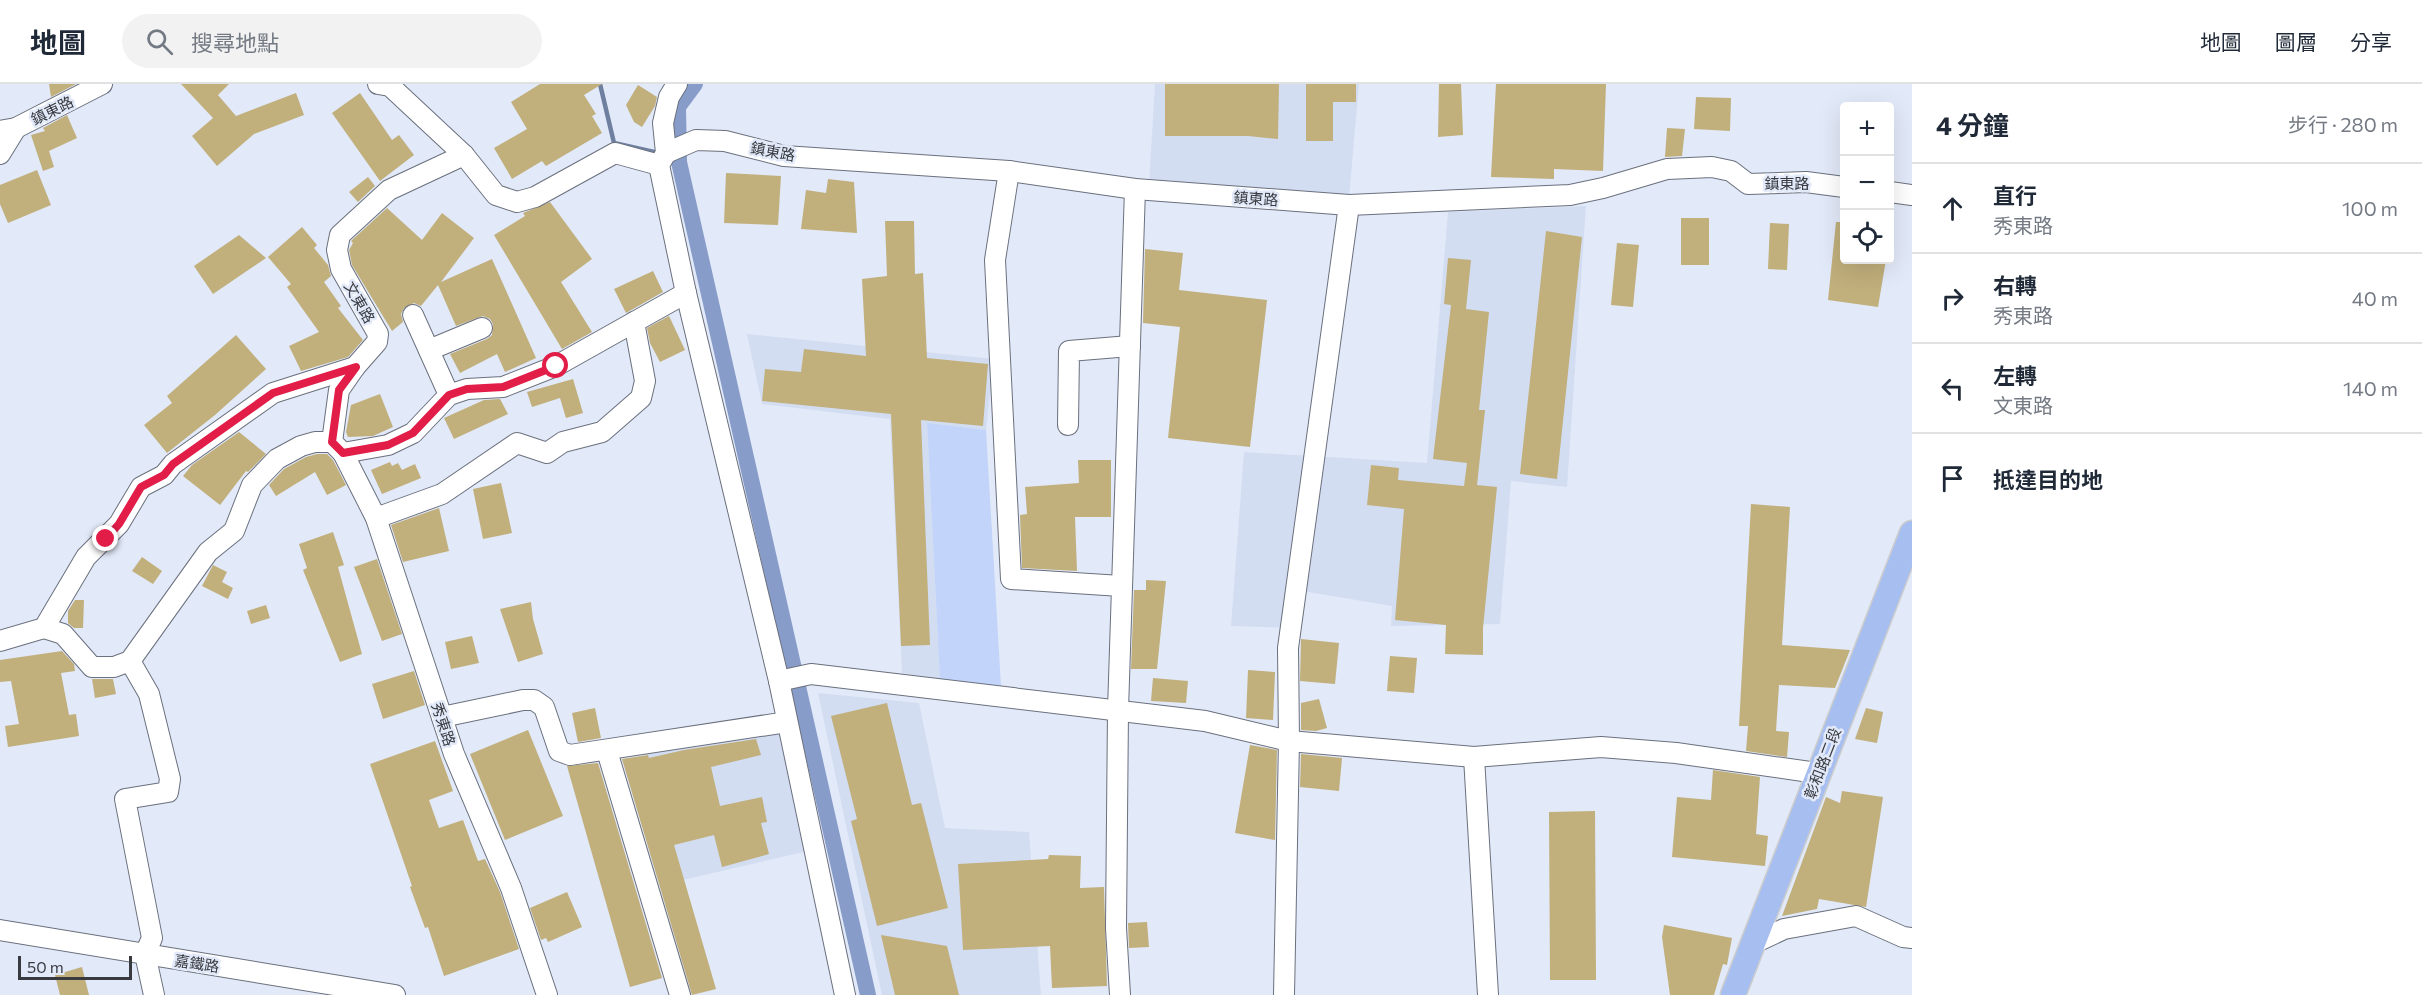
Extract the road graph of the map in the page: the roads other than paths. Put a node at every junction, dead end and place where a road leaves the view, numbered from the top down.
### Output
1 (102, 84) edge
2 (378, 84) edge
3 (678, 84) edge
4 (8, 129) edge
5 (0, 154) edge
6 (464, 155) junction
7 (662, 159) junction
8 (1009, 171) junction
9 (1840, 185) edge
10 (1135, 189) junction
11 (1894, 193) edge
12 (1912, 195) edge
13 (1349, 205) junction
14 (686, 293) junction
15 (413, 315) dead end
16 (634, 322) junction
17 (482, 328) dead end
18 (1130, 345) junction
19 (429, 350) junction
20 (356, 367) junction
21 (449, 395) junction
22 (1068, 425) dead end
23 (338, 448) junction
24 (376, 518) junction
25 (1912, 532) edge
26 (1121, 586) junction
27 (44, 628) junction
28 (0, 641) edge
29 (130, 661) junction
30 (785, 680) junction
31 (1118, 710) junction
32 (442, 717) junction
33 (787, 722) junction
34 (1289, 741) junction
35 (607, 751) junction
36 (1474, 757) junction
37 (1817, 773) junction
38 (0, 930) edge
39 (1912, 938) edge
40 (1754, 943) junction
41 (145, 954) junction
42 (154, 995) edge
43 (395, 995) edge
44 (547, 995) edge
45 (680, 995) edge
46 (845, 995) edge
47 (1120, 995) edge
48 (1284, 995) edge
49 (1488, 995) edge
50 (1733, 995) edge

1 - 4 street, 鎮東路
2 - 6 street
3 - 7 street
4 - 5 street
6 - 7 street
6 - 20 street, 文東路
7 - 8 street, 鎮東路
7 - 14 street
8 - 10 street, 鎮東路
8 - 26 street
9 - 13 street, 鎮東路
10 - 13 street, 鎮東路
10 - 18 street
11 - 12 street
13 - 34 street
14 - 16 street
14 - 30 street
15 - 19 street
16 - 21 street
16 - 24 street
17 - 19 street
18 - 22 street
18 - 26 street
19 - 21 street
20 - 23 street
20 - 27 street
21 - 23 street
23 - 24 street, 秀東路
23 - 29 street
24 - 32 street, 秀東路
25 - 37 main road, 彰和路二段
26 - 31 street
27 - 28 street
27 - 29 street
29 - 41 street
30 - 31 street
30 - 33 street
31 - 34 street
31 - 47 street
32 - 35 street
32 - 44 street, 秀東路
33 - 35 street
33 - 46 street
34 - 36 street
34 - 48 street
35 - 45 street
36 - 37 street
36 - 49 street
37 - 40 main road, 彰和路二段
38 - 41 street, 嘉鐵路
39 - 40 street
40 - 50 main road, 彰和路二段
41 - 42 street
41 - 43 street, 嘉鐵路

